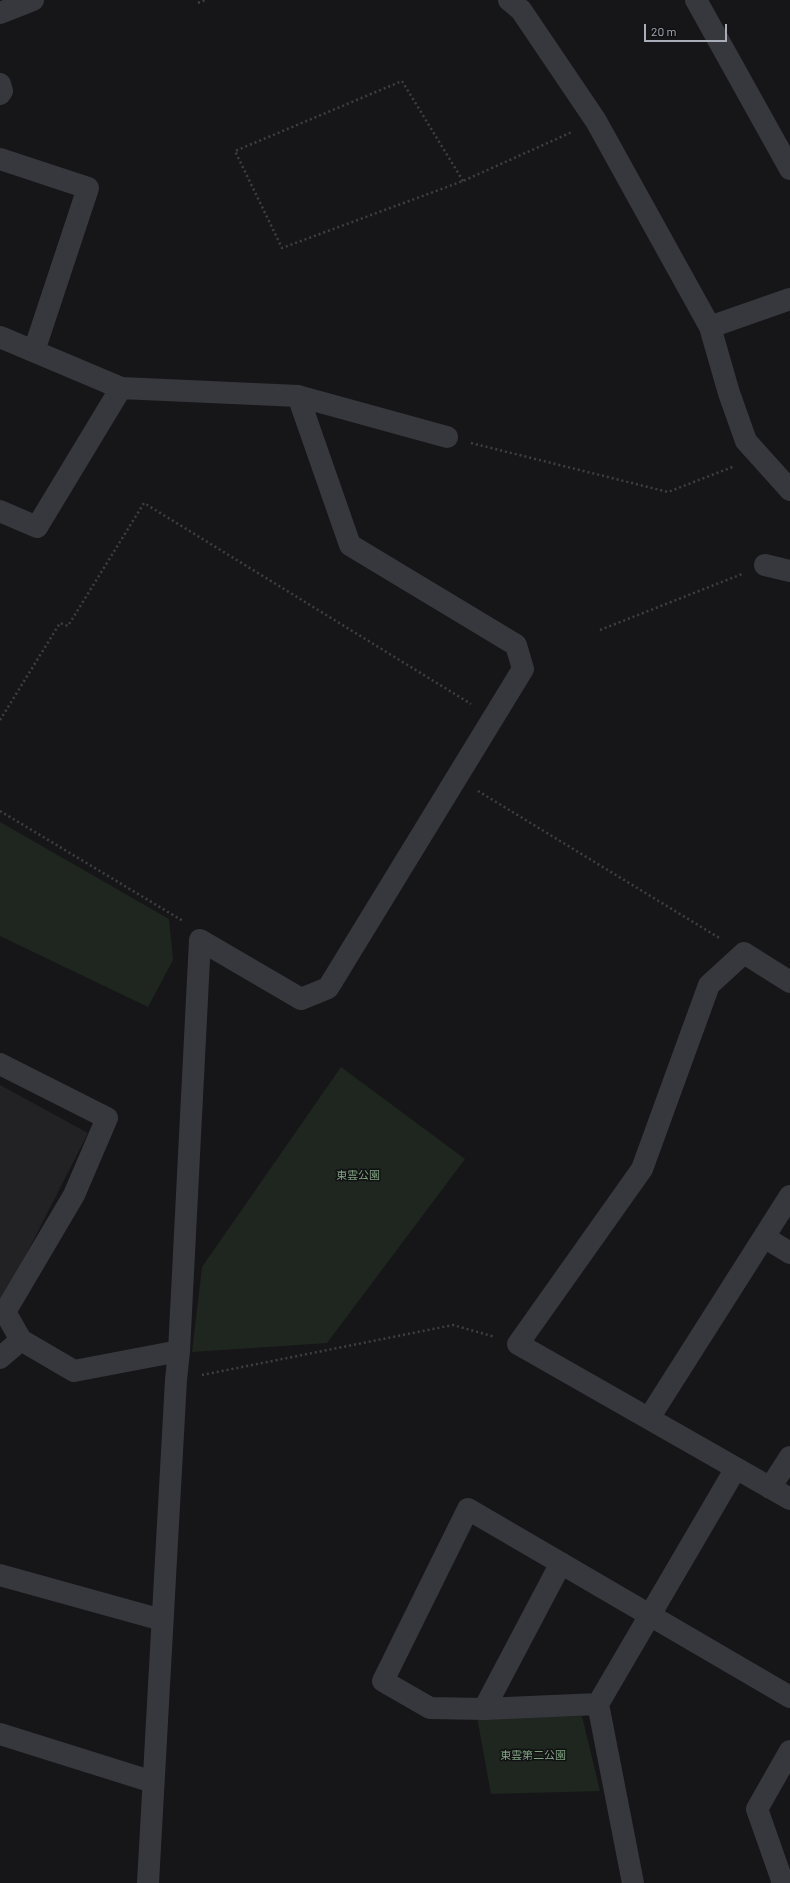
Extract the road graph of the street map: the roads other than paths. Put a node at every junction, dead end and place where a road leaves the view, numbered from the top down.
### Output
1 (32, 0) edge
2 (509, 0) edge
3 (696, 0) edge
4 (0, 13) edge
5 (0, 84) edge
6 (0, 94) edge
7 (0, 159) edge
8 (790, 169) edge
9 (790, 299) edge
10 (710, 327) junction
11 (0, 336) edge
12 (34, 351) junction
13 (121, 388) junction
14 (298, 396) junction
15 (447, 437) road end
16 (790, 490) edge
17 (0, 511) edge
18 (765, 565) road end
19 (790, 571) edge
20 (790, 982) edge
21 (0, 1064) edge
22 (790, 1196) edge
23 (764, 1237) junction
24 (790, 1253) edge
25 (21, 1340) junction
26 (179, 1351) junction
27 (0, 1358) edge
28 (649, 1418) junction
29 (790, 1457) edge
30 (736, 1468) junction
31 (770, 1488) junction
32 (790, 1499) edge
33 (561, 1563) junction
34 (0, 1575) edge
35 (650, 1616) junction
36 (162, 1620) junction
37 (790, 1698) edge
38 (598, 1704) junction
39 (484, 1709) junction
40 (0, 1734) edge
41 (790, 1752) edge
42 (154, 1782) junction
43 (148, 1883) edge
44 (633, 1883) edge
45 (783, 1883) edge

1 - 4 street
2 - 10 street
3 - 8 street
5 - 6 street
7 - 12 street
9 - 10 street
10 - 16 street
11 - 12 street
12 - 13 street
13 - 14 street
13 - 17 street
14 - 15 street
14 - 26 street
18 - 19 street
20 - 28 street
21 - 25 street
22 - 23 street
23 - 24 street
23 - 28 street
25 - 26 street
25 - 27 street
26 - 36 street
28 - 30 street
29 - 31 street
30 - 31 street
30 - 35 street
31 - 32 street
33 - 35 street
33 - 39 street
33 - 39 street
34 - 36 street
35 - 37 street
35 - 38 street
36 - 42 street
38 - 39 street
38 - 44 street
40 - 42 street
41 - 45 street
42 - 43 street

